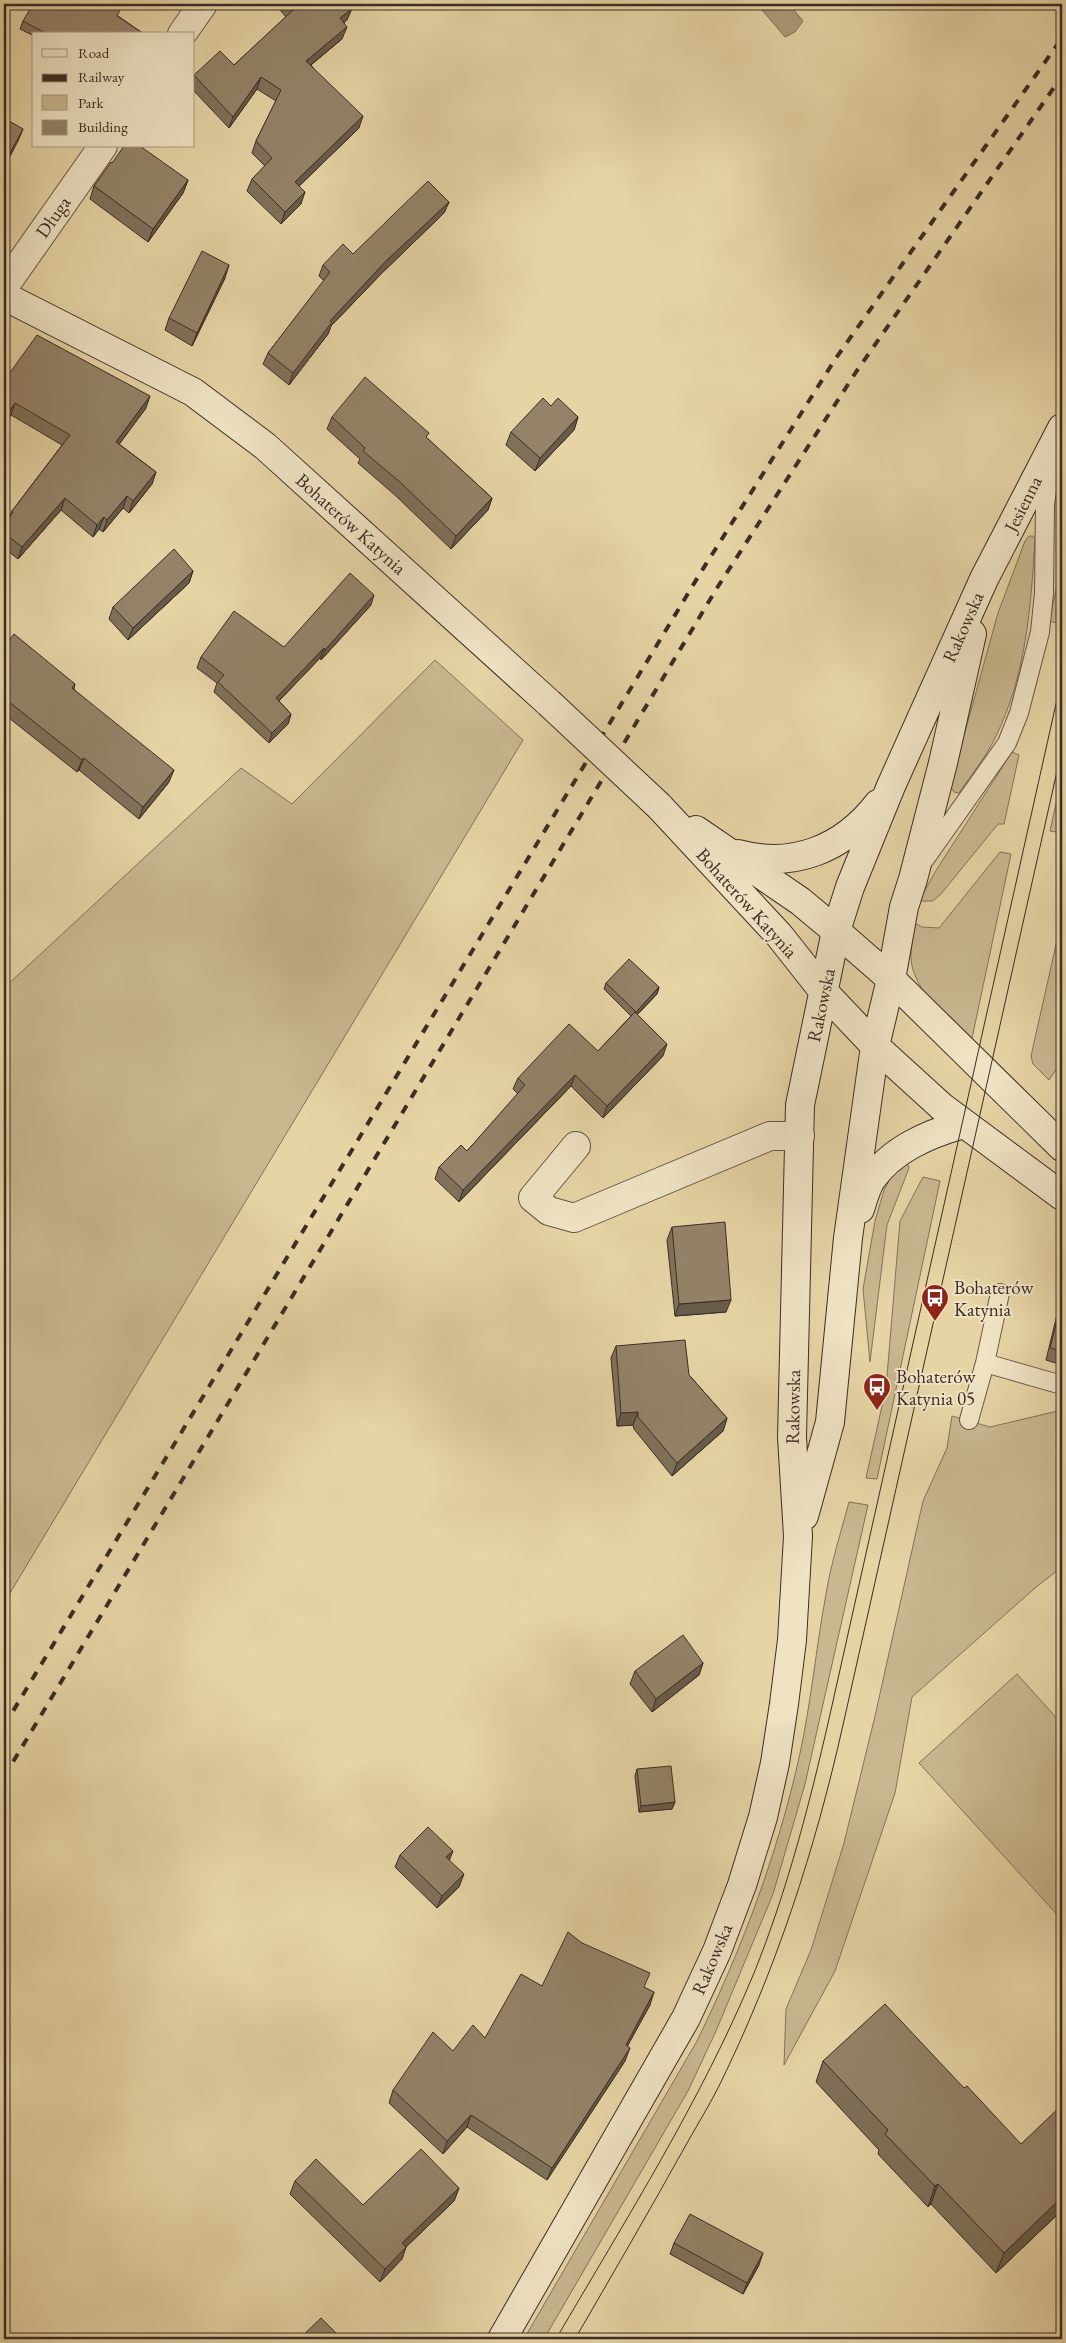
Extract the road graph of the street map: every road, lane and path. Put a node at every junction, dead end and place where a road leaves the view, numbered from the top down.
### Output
1 (203, 4) edge
2 (183, 32) edge
3 (102, 148) edge
4 (4, 287) edge
5 (4, 296) edge
6 (1061, 430) edge
7 (984, 579) junction
8 (891, 786) junction
9 (659, 806) junction
10 (728, 852) junction
11 (913, 879) junction
12 (836, 930) junction
13 (891, 979) junction
14 (824, 992) junction
15 (874, 1046) junction
16 (963, 1124) junction
17 (800, 1136) junction
18 (576, 1146) dead end
19 (1062, 1147) edge
20 (1062, 1196) edge
21 (848, 1238) junction
22 (1000, 1293) dead end
23 (985, 1363) junction
24 (1062, 1384) edge
25 (969, 1420) dead end
26 (798, 1536) junction
27 (502, 2339) edge

1 - 2 street
3 - 4 street, Długa
5 - 9 street, Bohaterów Katynia, bridge
6 - 7 street, Jesienna
6 - 11 lane
7 - 8 street, Rakowska
7 - 11 street, Rakowska
8 - 10 street
8 - 12 street, Rakowska
9 - 10 street, Bohaterów Katynia
9 - 14 street, Bohaterów Katynia
10 - 12 street, Bohaterów Katynia
11 - 13 street, Rakowska
12 - 13 street, Bohaterów Katynia
12 - 14 street, Rakowska
13 - 15 street, Rakowska
13 - 19 street, Bohaterów Katynia
14 - 15 street, Bohaterów Katynia
14 - 17 street, Rakowska
15 - 16 street, Bohaterów Katynia
15 - 21 street, Rakowska
16 - 20 street, Bohaterów Katynia
16 - 21 street
17 - 18 street
17 - 26 street, Rakowska
21 - 26 street, Rakowska
22 - 23 lane
23 - 24 lane
23 - 25 lane
26 - 27 street, Rakowska

